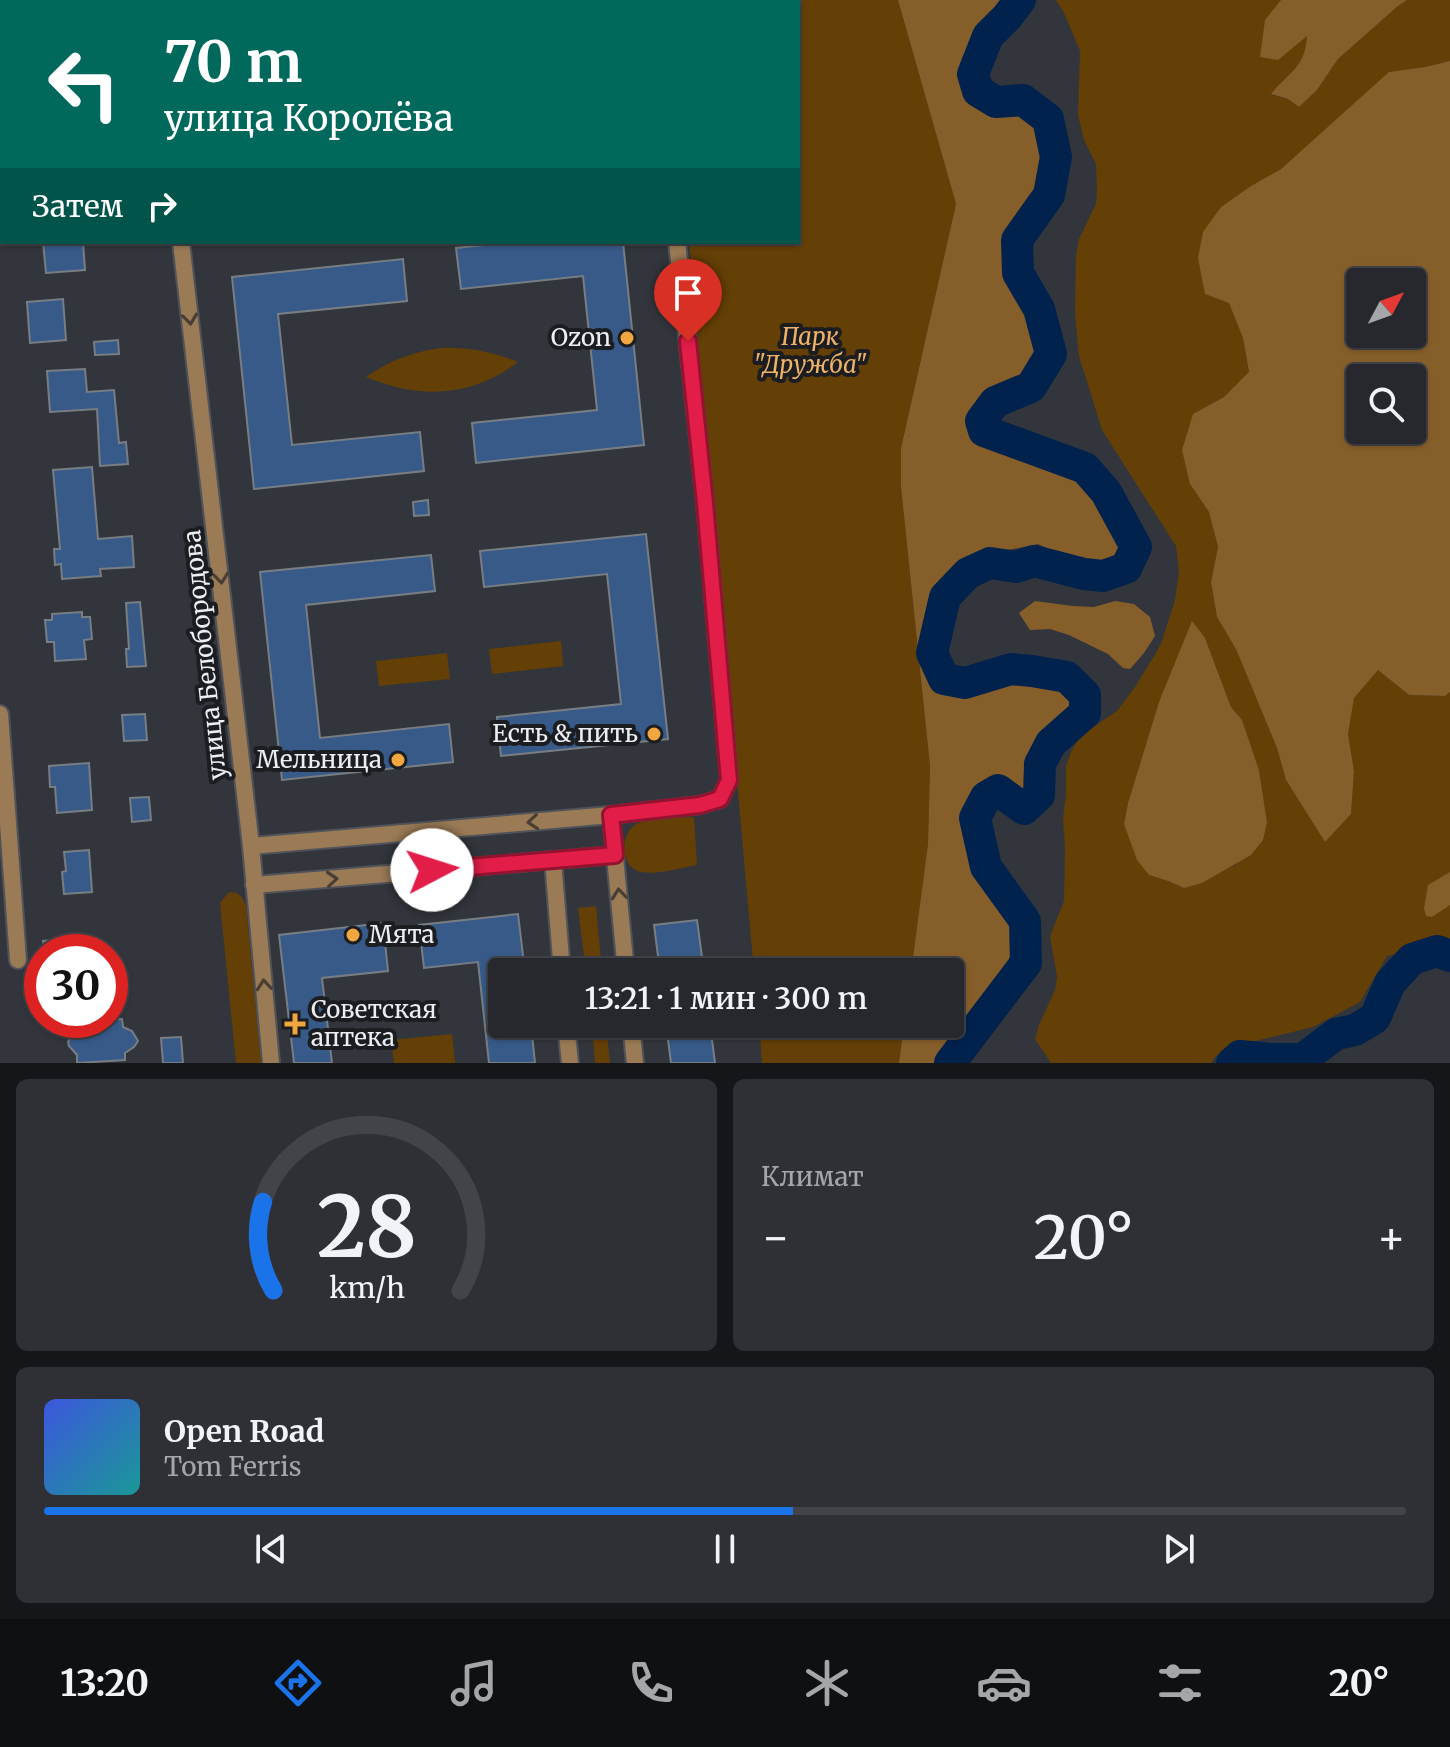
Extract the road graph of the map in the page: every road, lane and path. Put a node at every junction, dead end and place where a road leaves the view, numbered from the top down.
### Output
1 (181, 244) edge
2 (677, 244) edge
3 (0, 714) edge
4 (611, 815) junction
5 (251, 846) junction
6 (615, 855) junction
7 (553, 860) junction
8 (254, 885) junction
9 (561, 958) edge
10 (625, 958) edge
11 (18, 960) dead end
12 (567, 1038) edge
13 (632, 1038) edge
14 (271, 1063) edge
15 (570, 1063) edge
16 (635, 1063) edge

1 -> 5 street, улица Белобородова
2 - 4 street
3 - 11 street
4 -> 5 street
4 - 6 street
5 - 8 street, улица Белобородова
6 - 7 street
10 -> 6 street
8 -> 7 street
7 - 9 street
14 -> 8 street, улица Белобородова
12 - 15 street
13 - 16 street

